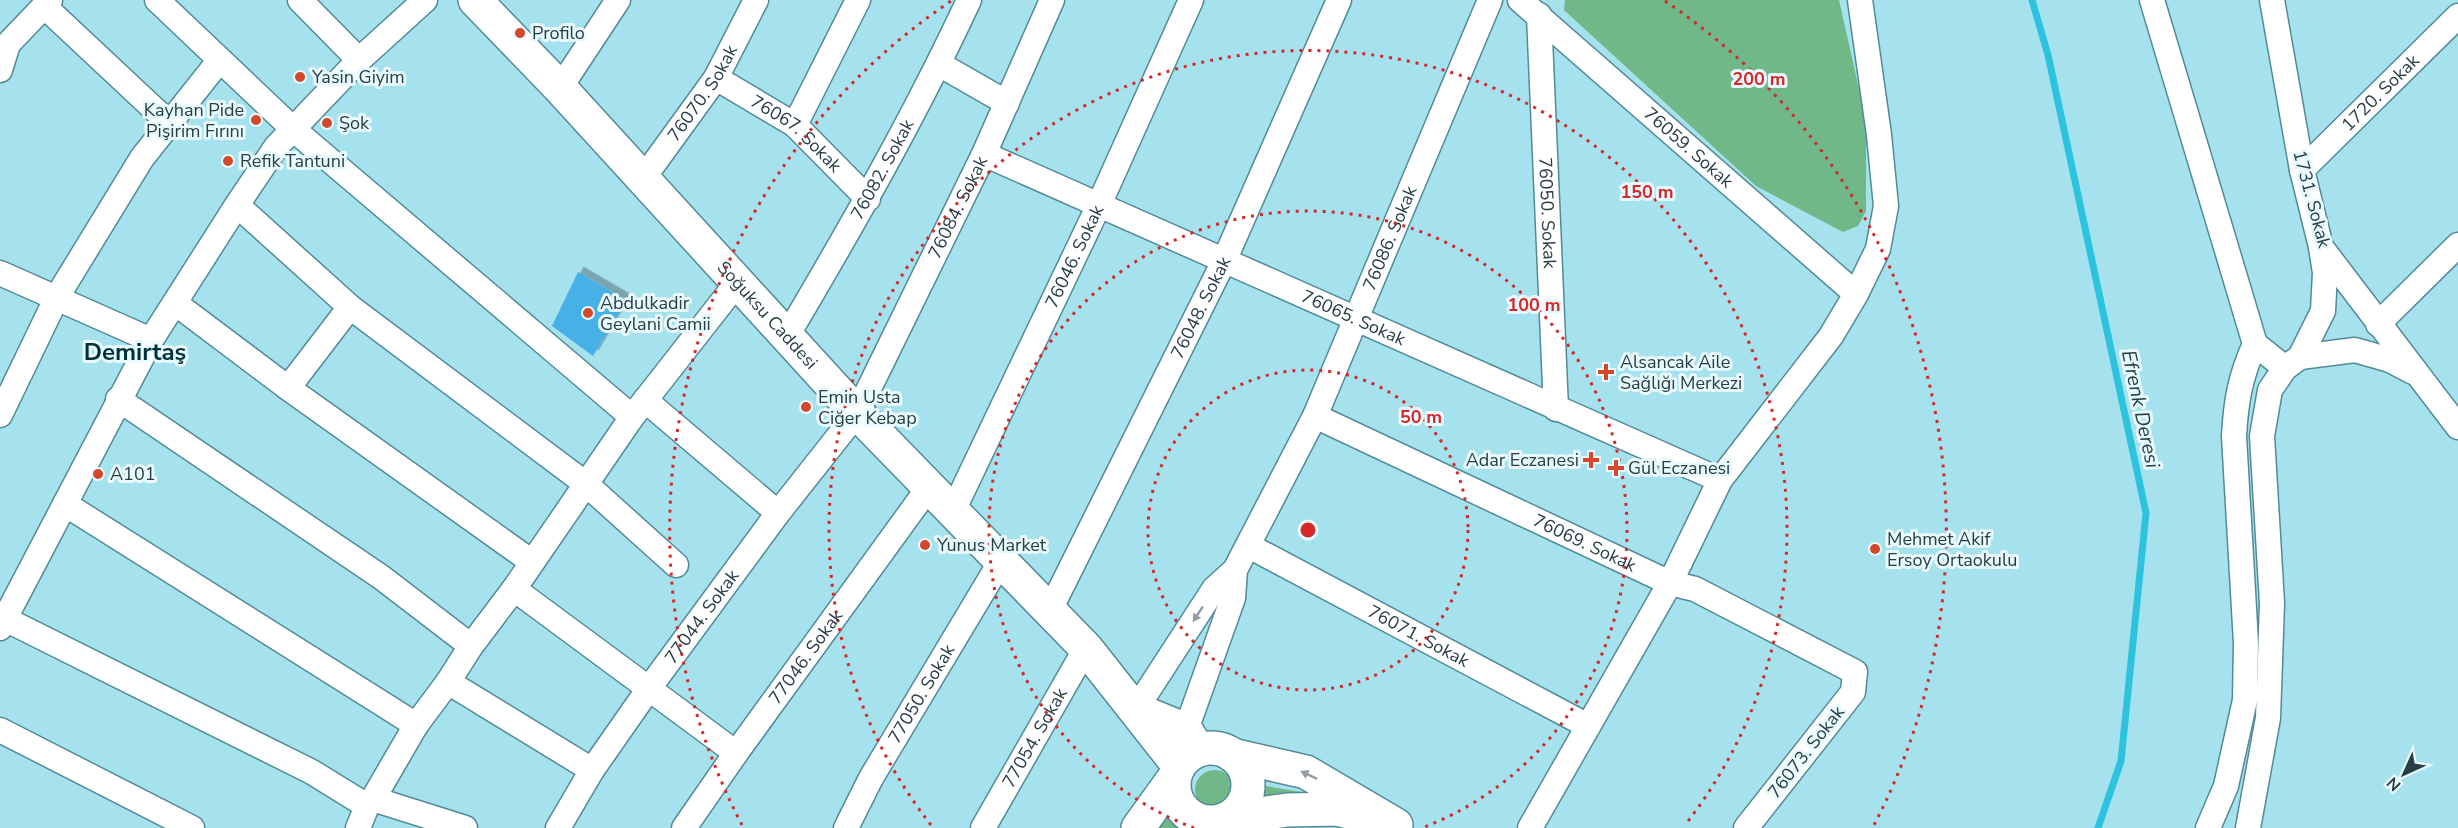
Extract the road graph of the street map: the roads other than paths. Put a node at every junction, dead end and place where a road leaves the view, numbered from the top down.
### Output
1 (157, 0) edge
2 (300, 0) edge
3 (424, 0) edge
4 (475, 0) edge
5 (618, 0) edge
6 (756, 0) edge
7 (858, 0) edge
8 (969, 0) edge
9 (1052, 0) edge
10 (1191, 0) edge
11 (1339, 0) edge
12 (1490, 0) edge
13 (1520, 0) edge
14 (1860, 0) edge
15 (2152, 0) edge
16 (2274, 1) edge
17 (47, 3) edge
18 (1539, 15) junction
19 (2458, 16) edge
20 (4, 42) edge
21 (359, 60) junction
22 (219, 61) junction
23 (939, 63) junction
24 (0, 70) edge
25 (716, 78) junction
26 (560, 87) junction
27 (1007, 103) junction
28 (169, 123) junction
29 (795, 125) junction
30 (292, 129) junction
31 (984, 154) junction
32 (2302, 170) junction
33 (642, 180) junction
34 (868, 200) junction
35 (237, 205) junction
36 (1098, 207) junction
37 (2458, 245) edge
38 (2321, 247) junction
39 (1224, 261) junction
40 (0, 273) edge
41 (737, 283) junction
42 (1856, 294) junction
43 (57, 297) junction
44 (175, 303) junction
45 (350, 307) junction
46 (1356, 321) junction
47 (2378, 324) junction
48 (787, 336) junction
49 (151, 340) junction
50 (2255, 344) junction
51 (2293, 362) junction
52 (2422, 378) junction
53 (288, 388) junction
54 (118, 399) junction
55 (638, 409) junction
56 (1556, 409) junction
57 (857, 413) junction
58 (0, 415) edge
59 (1315, 416) junction
60 (2458, 427) edge
61 (1720, 480) junction
62 (586, 484) junction
63 (929, 487) junction
64 (65, 504) junction
65 (953, 511) junction
66 (778, 513) junction
67 (1249, 546) junction
68 (1001, 561) junction
69 (531, 562) junction
70 (676, 564) dead end
71 (1235, 570) junction
72 (1671, 583) junction
73 (514, 589) junction
74 (1050, 610) junction
75 (2, 623) edge
76 (471, 646) junction
77 (1086, 648) junction
78 (1855, 672) joint
79 (448, 682) junction
80 (650, 687) junction
81 (1136, 710) junction
82 (416, 725) junction
83 (1588, 726) junction
84 (0, 730) edge
85 (736, 753) junction
86 (1232, 755) junction
87 (1184, 756) junction
88 (592, 770) junction
89 (366, 811) edge
90 (1213, 823) edge
91 (1400, 826) edge
92 (192, 828) edge
93 (465, 828) edge
94 (558, 828) edge
95 (684, 828) edge
96 (846, 828) edge
97 (983, 828) edge
98 (1138, 828) edge
99 (1530, 828) edge
100 (1746, 828) edge
101 (2208, 828) edge
102 (2248, 828) edge

1 - 22 street
2 - 21 street
3 - 21 street
4 - 26 street, Soğuksu Caddesi
5 - 26 street
6 - 25 street, 76070. Sokak
7 - 29 street
8 - 23 street, 76082. Sokak
9 - 27 street, 76084. Sokak
10 - 36 street, 76046. Sokak
11 - 39 street, 76048. Sokak
12 - 46 street, 76086. Sokak
13 - 18 street, 76059. Sokak
14 - 42 street
15 - 50 street
16 - 32 street, 1731. Sokak
17 - 20 street
17 - 28 street
18 - 42 street, 76059. Sokak
18 - 56 street, 76050. Sokak
19 - 32 street, 1720. Sokak
20 - 24 street
21 - 30 street
22 - 28 street
22 - 30 street
23 - 27 street
23 - 34 street, 76082. Sokak
25 - 29 street, 76067. Sokak
25 - 33 street, 76070. Sokak
26 - 33 street, Soğuksu Caddesi
27 - 31 street, 76084. Sokak
28 - 43 street
29 - 34 street, 76067. Sokak
30 - 35 street
30 - 55 street
31 - 36 street, 76065. Sokak
31 - 57 street, 76084. Sokak
32 - 38 street, 1731. Sokak
33 - 41 street, Soğuksu Caddesi
34 - 48 street, 76082. Sokak
35 - 44 street
35 - 45 street
36 - 39 street, 76065. Sokak
36 - 65 street, 76046. Sokak
37 - 47 street
38 - 47 street, 1731. Sokak
38 - 51 street
39 - 46 street, 76065. Sokak
39 - 74 street, 76048. Sokak
40 - 43 street
41 - 48 street, Soğuksu Caddesi
41 - 55 street
42 - 61 street
43 - 49 street
43 - 58 street
44 - 49 street
44 - 53 street
45 - 53 street
45 - 62 street
46 - 56 street, 76065. Sokak
46 - 59 street, 76086. Sokak
47 - 52 street, 1731. Sokak
48 - 57 street, Soğuksu Caddesi
49 - 54 street
50 - 51 street
50 - 101 street
51 - 52 street
51 - 102 street
52 - 60 street, 1731. Sokak
53 - 69 street
54 - 64 street
54 - 76 street
55 - 62 street
55 - 66 street
56 - 61 street, 76065. Sokak
57 - 63 street, Soğuksu Caddesi
57 - 66 street, 77044. Sokak
59 - 67 street, 76086. Sokak
59 - 72 street, 76069. Sokak
61 - 72 street
62 - 69 street
62 - 70 street
63 - 65 street, Soğuksu Caddesi
63 - 85 street, 77046. Sokak
64 - 75 street
64 - 82 street
65 - 68 street, Soğuksu Caddesi
66 - 80 street, 77044. Sokak
67 - 71 street, 76086. Sokak
67 - 83 street, 76071. Sokak
68 - 74 street, Soğuksu Caddesi
68 - 96 street, 77050. Sokak
69 - 73 street
71 -> 81 street, 76086. Sokak
71 - 87 street, 76086. Sokak
72 - 78 street, 76069. Sokak
72 - 83 street
73 - 76 street
73 - 80 street
74 - 77 street, Soğuksu Caddesi
75 - 89 street
76 - 79 street
77 - 81 street, Soğuksu Caddesi
77 - 97 street, 77054. Sokak
78 - 100 street, 76073. Sokak
79 - 82 street
79 - 88 street
80 - 85 street
80 - 88 street, 77044. Sokak
81 - 87 street
82 - 89 street
83 - 99 street
84 - 92 street
85 - 95 street, 77046. Sokak
86 - 87 street
86 - 90 street
91 -> 86 street
87 - 90 street
87 - 98 street
88 - 94 street, 77044. Sokak
89 - 93 street
90 - 91 street

